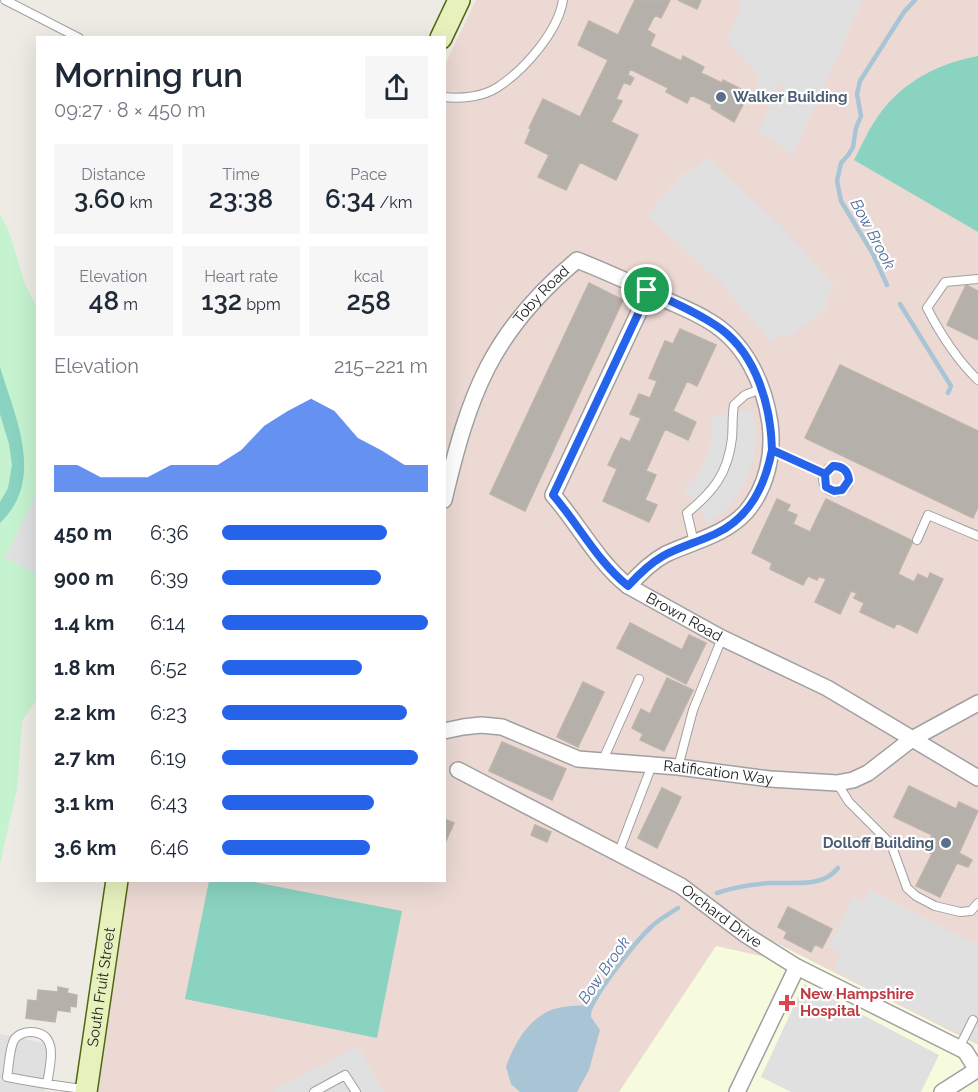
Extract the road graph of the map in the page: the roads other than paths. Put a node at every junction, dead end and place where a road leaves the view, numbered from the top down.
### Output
1 (5, 0) edge
2 (459, 0) edge
3 (563, 0) edge
4 (75, 36) edge
5 (442, 36) edge
6 (446, 97) edge
7 (978, 279) edge
8 (647, 290) junction
9 (978, 380) edge
10 (761, 389) junction
11 (772, 450) junction
12 (825, 474) dead end
13 (446, 492) edge
14 (978, 536) edge
15 (917, 540) dead end
16 (694, 543) junction
17 (628, 586) junction
18 (722, 638) junction
19 (639, 679) dead end
20 (978, 706) edge
21 (446, 731) edge
22 (912, 740) junction
23 (602, 762) junction
24 (652, 765) junction
25 (678, 767) junction
26 (458, 770) dead end
27 (978, 778) edge
28 (837, 783) junction
29 (618, 854) junction
30 (117, 882) edge
31 (978, 903) edge
32 (797, 967) junction
33 (973, 1020) dead end
34 (959, 1048) junction
35 (977, 1069) edge
36 (47, 1084) junction
37 (86, 1091) edge
38 (314, 1092) edge
39 (356, 1092) edge
40 (737, 1092) edge
41 (942, 1092) edge

1 - 4 lane
2 - 5 street
3 - 6 lane
7 - 9 lane
8 - 10 street, Toby Road
8 - 13 street, Toby Road
8 - 17 street, Brown Road
10 - 11 street, Toby Road
10 - 16 lane
11 - 12 lane
11 - 16 street, Toby Road
14 - 15 lane
16 - 17 street, Toby Road
17 - 18 street, Brown Road
18 - 22 street, Brown Road
18 - 25 lane
19 - 23 lane
20 - 22 street, Ratification Way
21 - 23 street, Ratification Way
22 - 27 street, Brown Road
22 - 28 street, Ratification Way
23 - 24 street, Ratification Way
24 - 25 street, Ratification Way
24 - 29 lane
25 - 28 street, Ratification Way
26 - 29 street, Orchard Drive
28 - 31 lane
29 - 32 street, Orchard Drive
30 - 37 street, South Fruit Street
32 - 34 street, Orchard Drive
32 - 40 street
33 - 34 lane
34 - 35 street, Orchard Drive
35 - 41 street
36 - 36 lane
36 - 37 lane
38 - 39 lane

